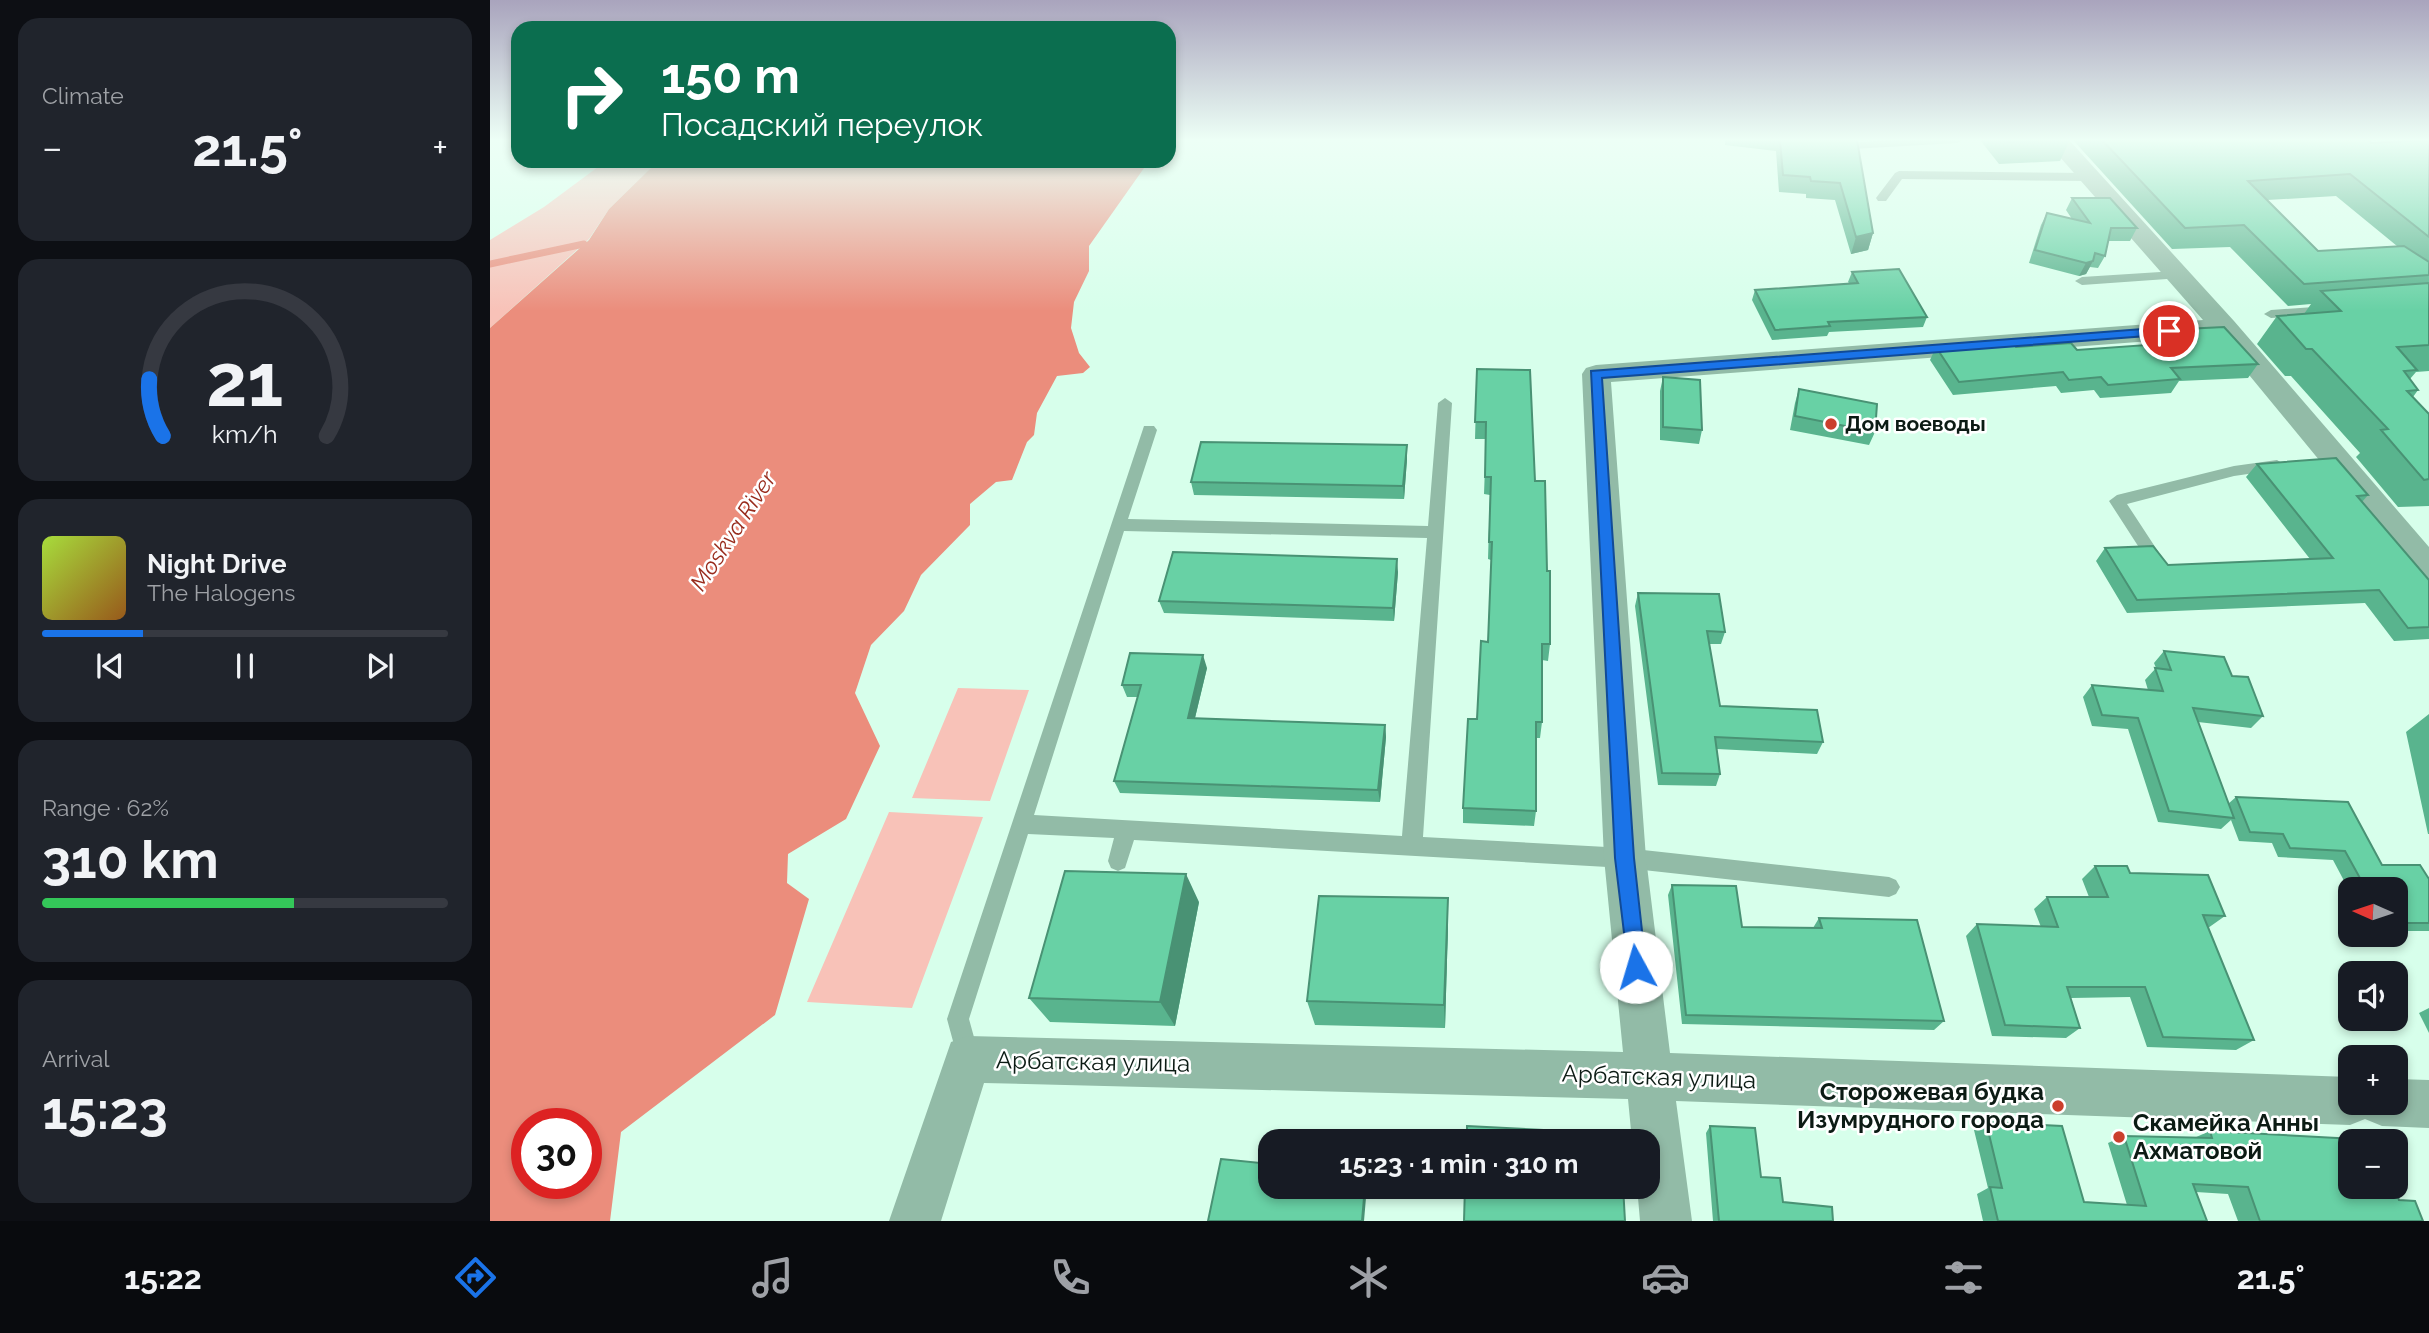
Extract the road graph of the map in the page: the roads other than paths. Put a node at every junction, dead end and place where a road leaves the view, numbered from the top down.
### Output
1 (2108, 197) edge
2 (2176, 275) junction
3 (2082, 281) dead end
4 (2337, 309) edge
5 (2270, 314) dead end
6 (2224, 327) junction
7 (1445, 403) dead end
8 (1149, 430) dead end
9 (2288, 464) edge
10 (1118, 525) junction
11 (1435, 532) junction
12 (2157, 562) edge
13 (2429, 570) edge
14 (1022, 824) junction
15 (1126, 830) junction
16 (1412, 846) junction
17 (1625, 858) junction
18 (1118, 862) dead end
19 (1889, 887) dead end
20 (968, 1059) junction
21 (1648, 1076) junction
22 (2338, 1101) edge
23 (2408, 1103) edge
24 (2429, 1104) edge
25 (915, 1221) edge
26 (1666, 1221) edge

1 - 2 street
2 - 3 lane
2 - 6 street
4 - 5 lane
6 - 13 street
6 - 17 street
7 - 11 lane
8 - 10 lane
9 - 12 lane
10 - 11 lane
10 - 14 lane
11 - 16 lane
14 - 15 lane
14 - 20 lane
15 - 16 lane
15 - 18 lane
16 - 17 lane
17 - 19 lane
17 - 21 street
20 - 21 street, Арбатская улица
20 - 25 street
21 - 22 street, Арбатская улица
21 - 26 street
23 - 24 street

